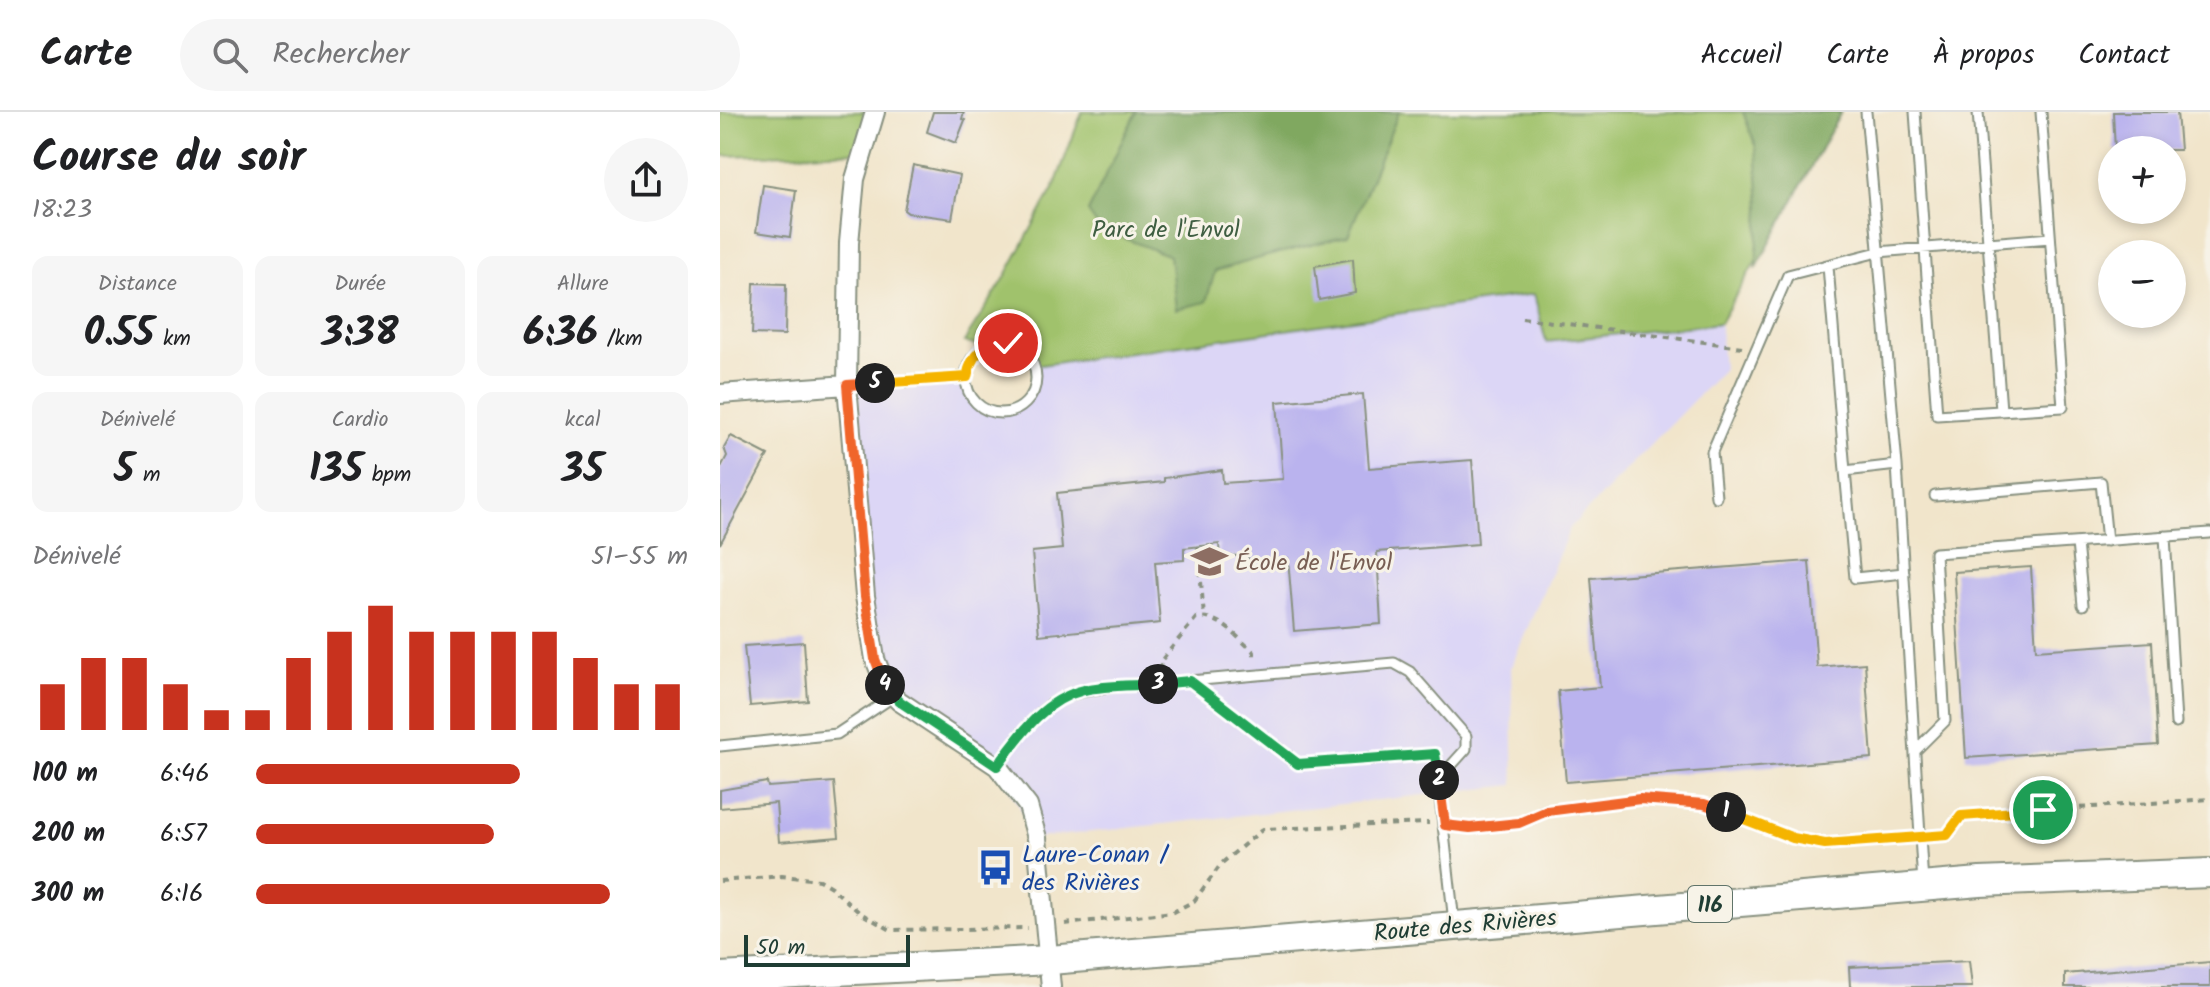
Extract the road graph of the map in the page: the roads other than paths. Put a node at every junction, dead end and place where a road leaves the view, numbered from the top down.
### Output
1 (875, 112) edge
2 (1866, 112) edge
3 (1915, 112) edge
4 (1978, 112) edge
5 (2041, 112) edge
6 (2050, 238) junction
7 (1988, 244) junction
8 (1925, 249) junction
9 (1878, 252) junction
10 (1828, 266) junction
11 (967, 377) junction
12 (847, 385) junction
13 (720, 394) edge
14 (2001, 410) junction
15 (1897, 465) junction
16 (1845, 471) junction
17 (1935, 496) dead end
18 (1716, 497) dead end
19 (2210, 533) edge
20 (2165, 536) junction
21 (2107, 541) junction
22 (2077, 543) junction
23 (1904, 573) junction
24 (2083, 605) dead end
25 (1190, 681) junction
26 (894, 696) junction
27 (2176, 723) dead end
28 (720, 746) edge
29 (1916, 750) junction
30 (997, 766) junction
31 (1439, 779) junction
32 (2210, 873) edge
33 (1923, 887) junction
34 (1455, 925) junction
35 (1051, 974) edge
36 (720, 977) edge

1 - 12 street
2 - 9 lane
3 - 8 lane
4 - 7 lane
5 - 6 lane
6 - 7 lane
6 - 14 lane
7 - 8 lane
7 - 14 lane
8 - 9 lane
8 - 14 lane
9 - 10 lane
9 - 15 lane
10 - 16 lane
10 - 18 lane
11 - 11 lane
11 - 12 lane
12 - 13 street
12 - 26 street
15 - 16 lane
15 - 23 lane
16 - 23 lane
17 - 21 lane
19 - 20 lane
20 - 21 lane
20 - 27 lane
21 - 22 lane
22 - 24 lane
22 - 29 lane
23 - 29 lane
25 - 30 lane
25 - 31 lane
25 - 31 lane
26 - 28 lane
26 - 30 street
29 - 33 lane
30 - 35 street
31 - 34 lane
32 - 33 main road, Route des Rivières / 116
33 - 34 main road, Route des Rivières / 116
34 - 35 main road, Route des Rivières / 116
35 - 36 main road, Route des Rivières / 116

